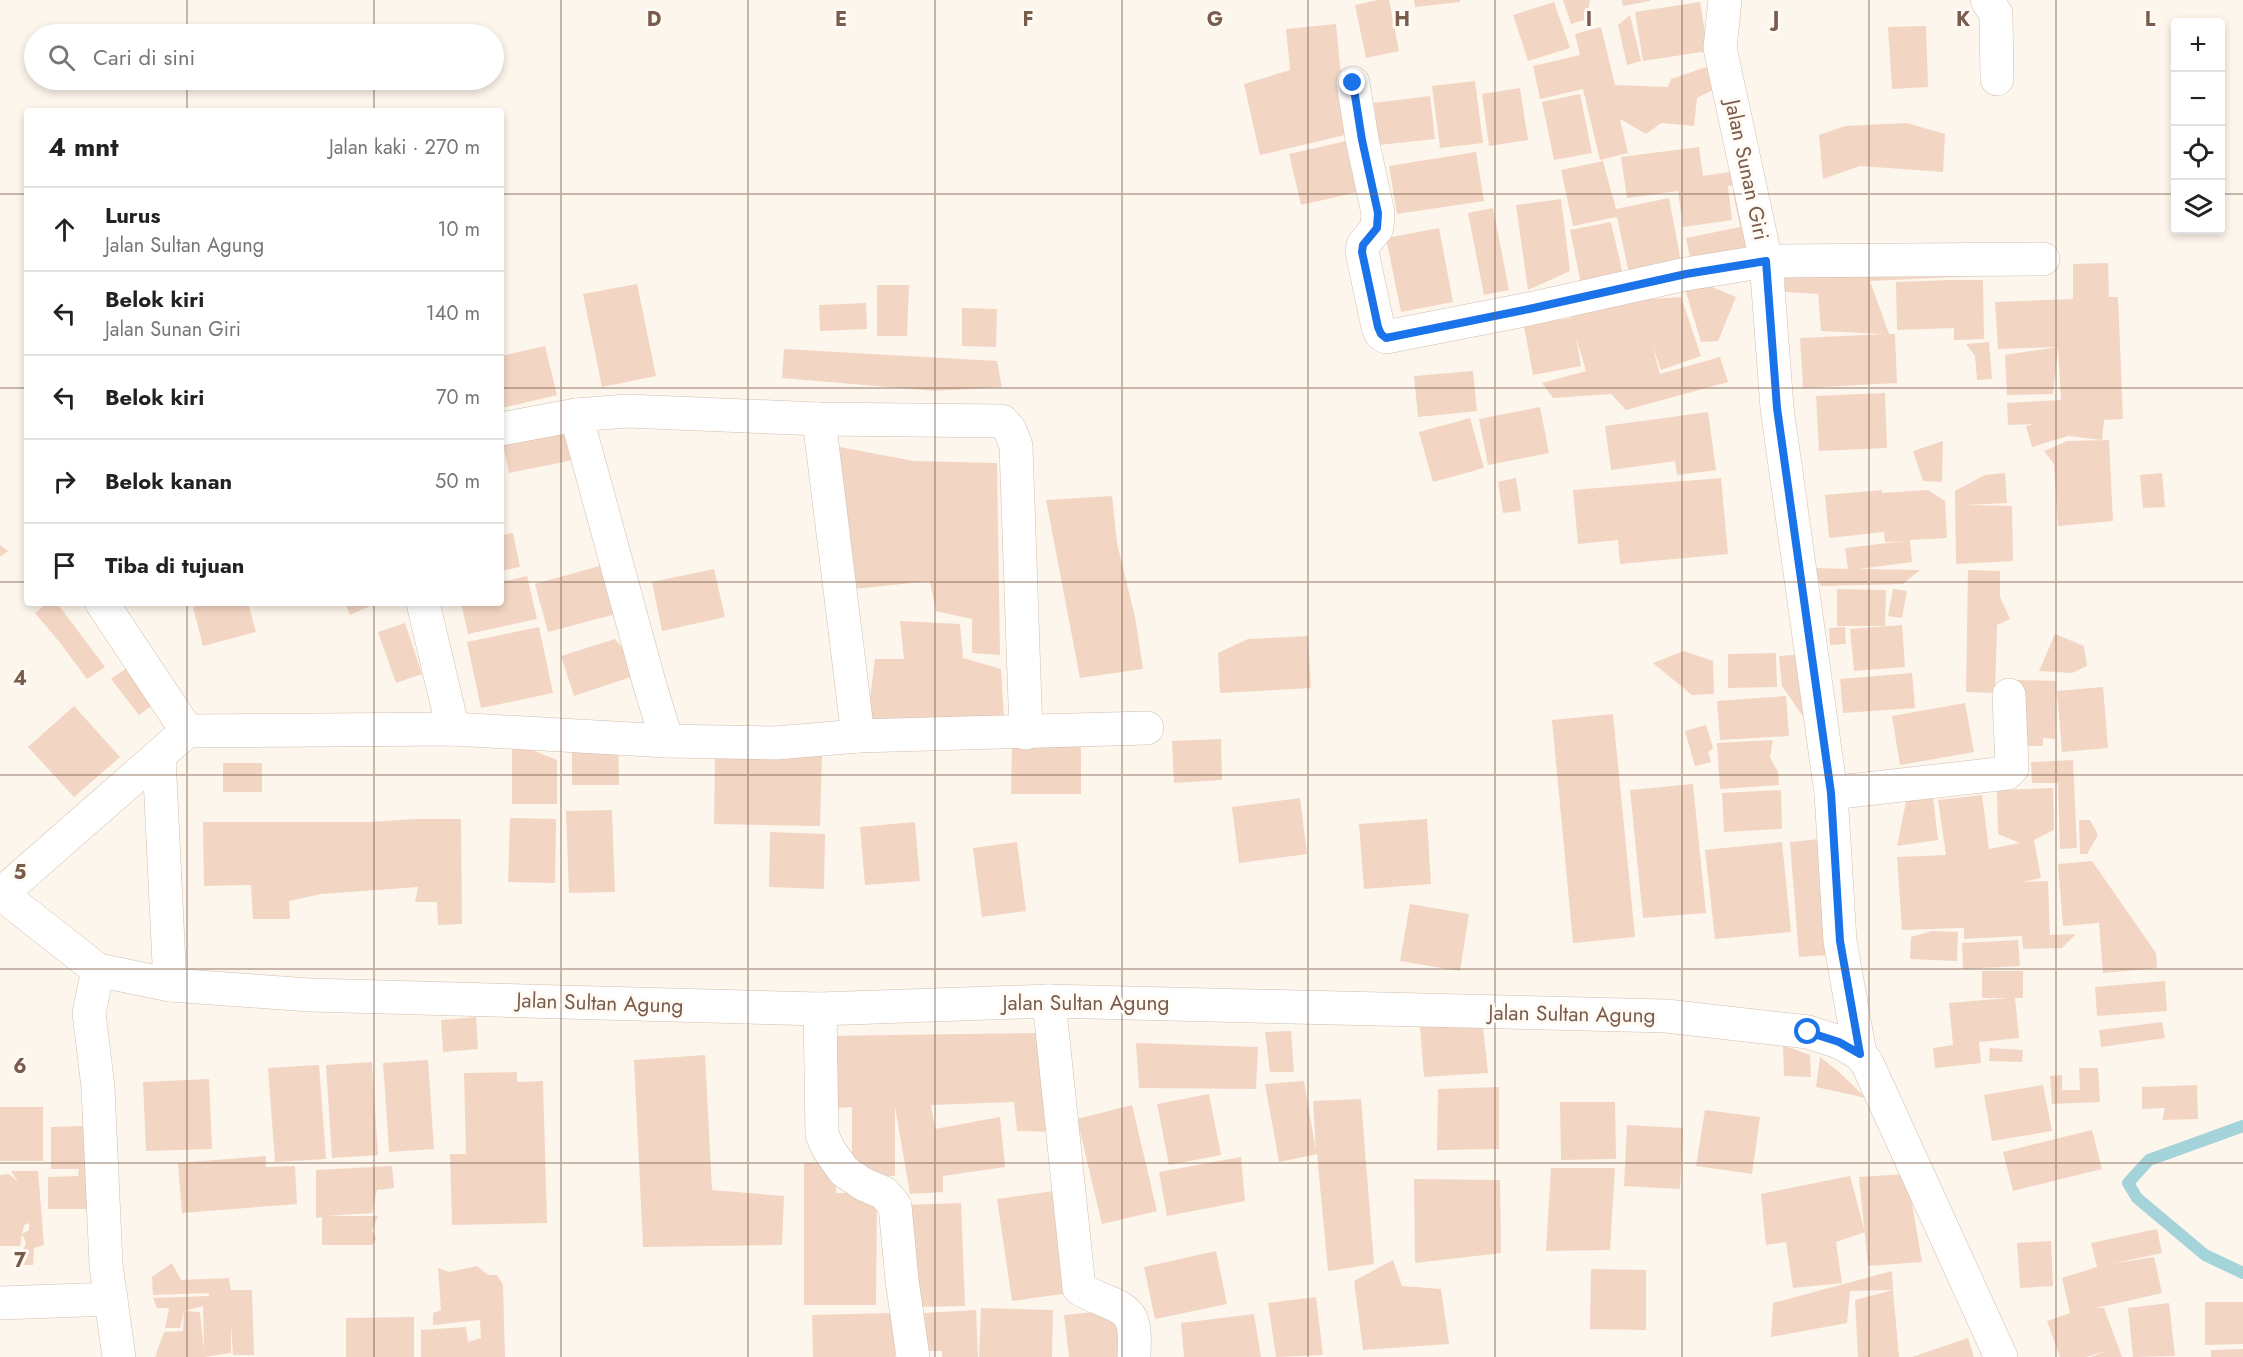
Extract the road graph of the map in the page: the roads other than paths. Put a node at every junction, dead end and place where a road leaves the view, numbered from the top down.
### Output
1 (1725, 0) edge
2 (1988, 0) edge
3 (1996, 79) dead end
4 (1353, 83) dead end
5 (2043, 259) dead end
6 (1766, 261) junction
7 (576, 415) junction
8 (819, 420) junction
9 (504, 428) edge
10 (104, 606) edge
11 (424, 606) edge
12 (2009, 694) dead end
13 (1147, 728) dead end
14 (453, 729) junction
15 (187, 731) junction
16 (1026, 733) junction
17 (858, 736) junction
18 (667, 741) junction
19 (159, 756) junction
20 (1831, 793) junction
21 (1, 894) edge
22 (98, 969) junction
23 (170, 985) junction
24 (1049, 1001) junction
25 (820, 1009) junction
26 (1860, 1054) junction
27 (111, 1299) junction
28 (0, 1303) edge
29 (118, 1357) edge
30 (913, 1357) edge
31 (1134, 1357) edge
32 (2001, 1357) edge

1 - 6 street, Jalan Sunan Giri
2 - 3 street
4 - 6 street
5 - 6 street
6 - 20 street, Jalan Sunan Giri
7 - 8 street
7 - 9 street
7 - 18 street
8 - 16 street
8 - 17 street
10 - 15 street
11 - 14 street
12 - 20 street
13 - 16 street
14 - 15 street
14 - 18 street
15 - 19 street
16 - 17 street
17 - 18 street
19 - 21 street
19 - 23 street
20 - 26 street, Jalan Sunan Giri
21 - 22 street, Jalan Sultan Agung
22 - 23 street, Jalan Sultan Agung
22 - 27 street
23 - 25 street, Jalan Sultan Agung
24 - 25 street, Jalan Sultan Agung
24 - 26 street, Jalan Sultan Agung
24 - 31 street
25 - 30 street
26 - 32 street
27 - 28 street
27 - 29 street

